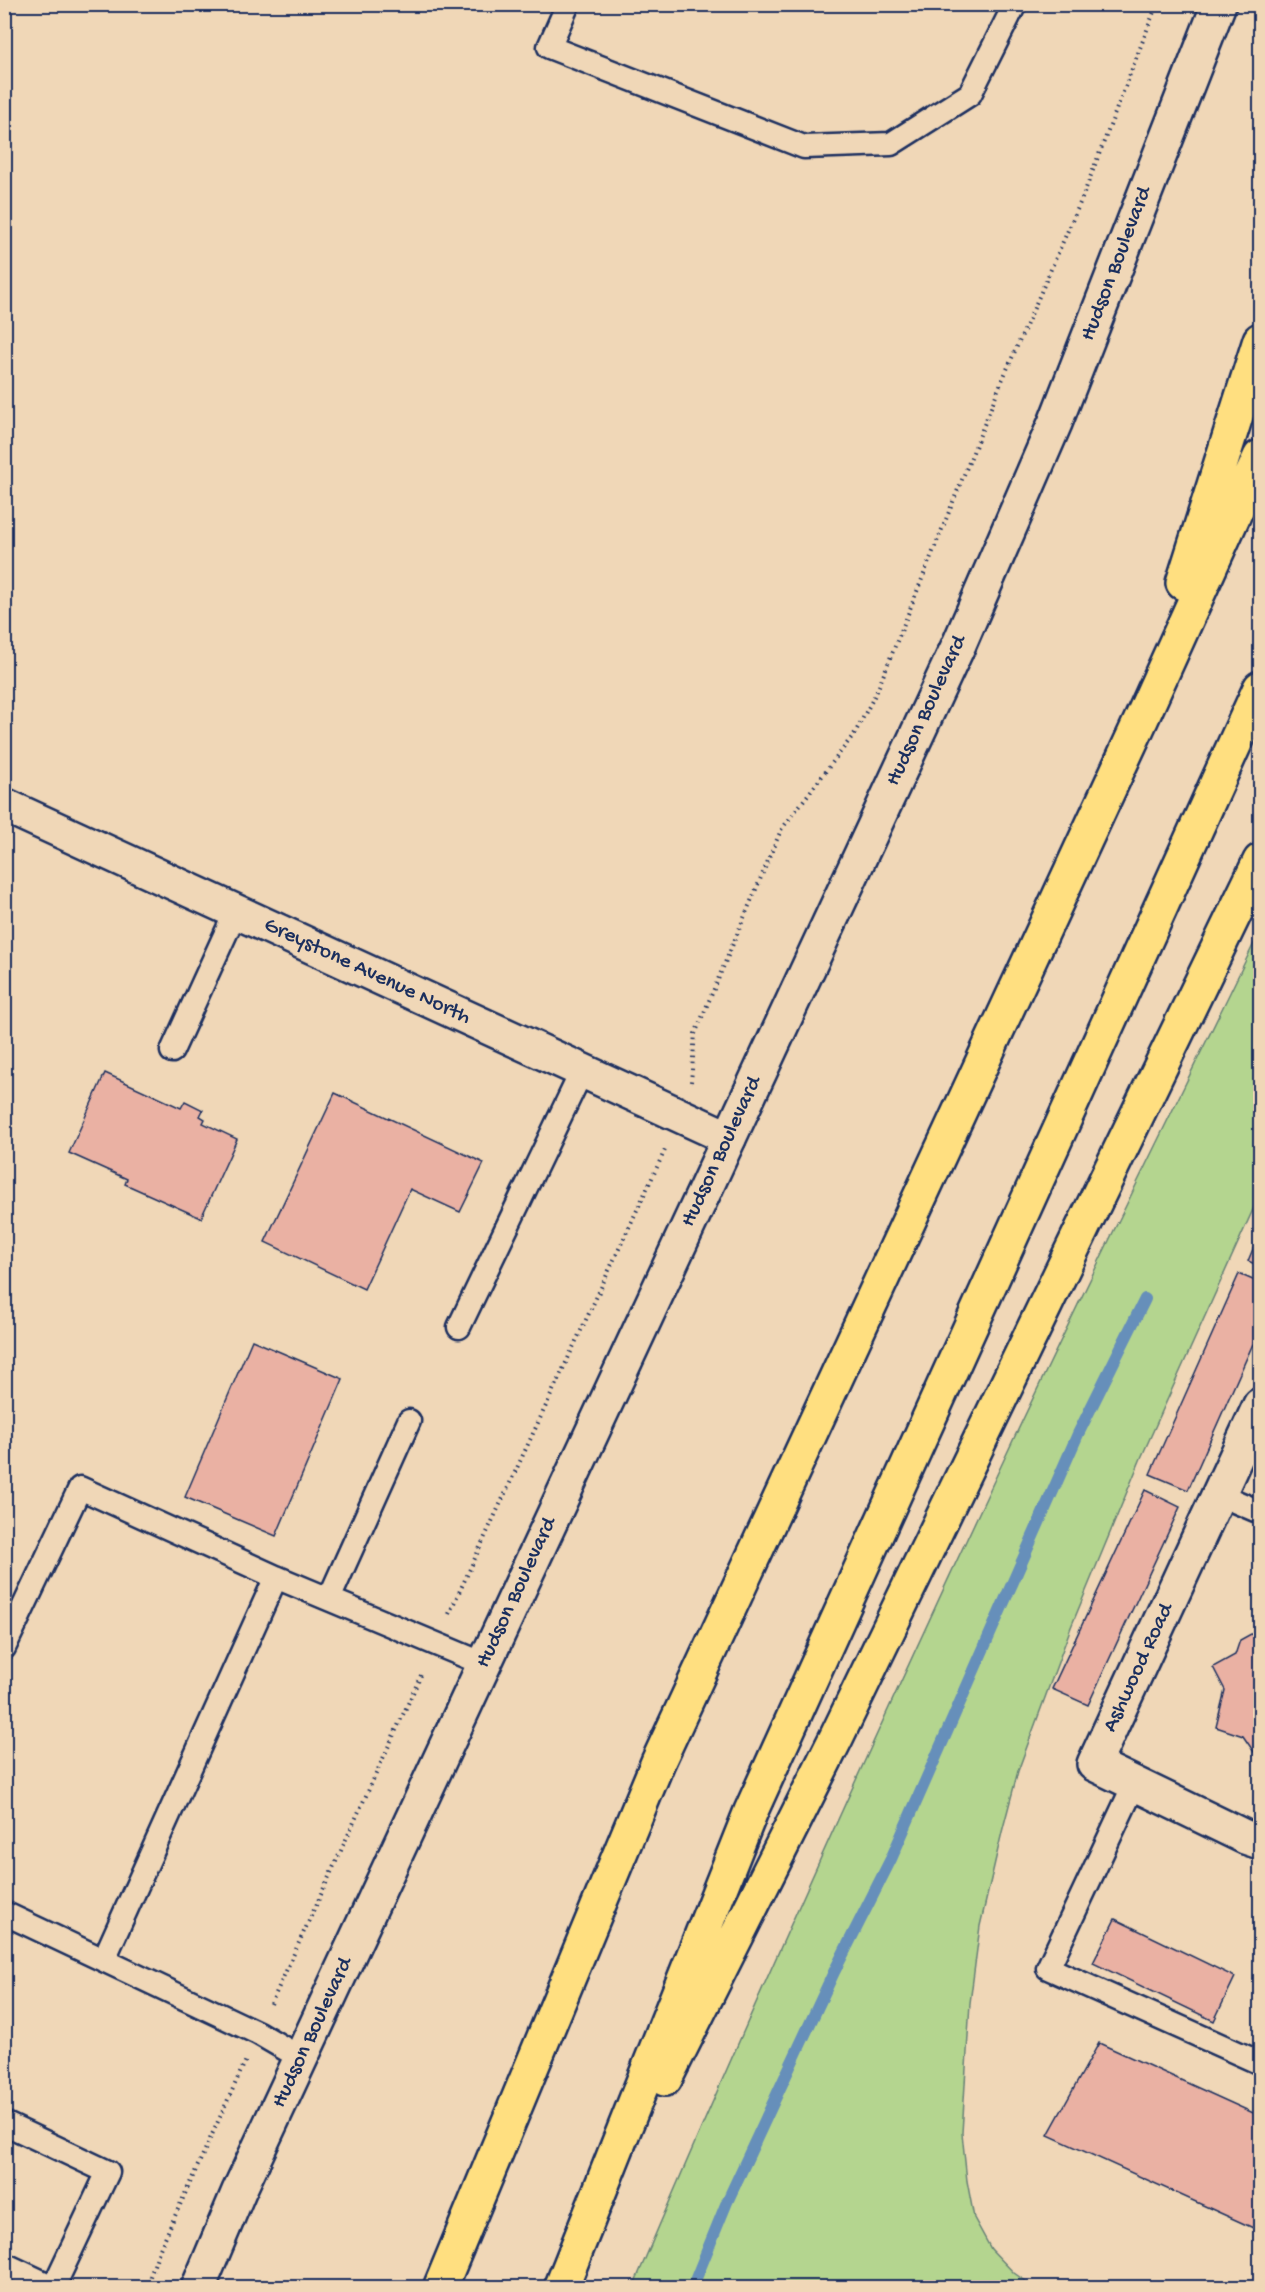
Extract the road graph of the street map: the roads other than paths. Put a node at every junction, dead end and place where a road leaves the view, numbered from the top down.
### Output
1 (568, 4) edge
2 (1015, 4) edge
3 (1219, 4) edge
4 (1260, 339) edge
5 (1260, 457) edge
6 (1260, 688) edge
7 (1140, 723) junction
8 (4, 805) edge
9 (1260, 861) edge
10 (236, 911) junction
11 (172, 1051) dead end
12 (582, 1071) junction
13 (729, 1138) junction
14 (459, 1326) dead end
15 (1260, 1405) edge
16 (409, 1421) dead end
17 (1220, 1495) junction
18 (1260, 1512) edge
19 (276, 1577) junction
20 (329, 1599) junction
21 (4, 1648) edge
22 (484, 1664) junction
23 (1134, 1785) junction
24 (1260, 1842) edge
25 (4, 1913) edge
26 (104, 1959) junction
27 (301, 2058) junction
28 (1260, 2063) edge
29 (4, 2123) edge
30 (4, 2264) edge
31 (54, 2287) edge
32 (198, 2288) edge
33 (440, 2288) edge
34 (561, 2288) edge

1 - 2 lane
3 - 13 street, Hudson Boulevard
4 - 7 highway
5 - 7 highway
6 - 34 highway
7 - 33 highway
8 - 10 street, Greystone Avenue North
9 - 34 highway
10 - 11 lane
10 - 12 street, Greystone Avenue North
12 - 13 street, Greystone Avenue North
12 - 14 lane
13 - 22 street, Hudson Boulevard
15 - 17 street, Ashwood Road
16 - 20 lane
17 - 18 lane
17 - 23 street, Ashwood Road
19 - 20 lane
19 - 21 lane
19 - 26 lane
20 - 22 lane
22 - 27 street, Hudson Boulevard
23 - 24 street, Ashwood Road
23 - 28 lane
25 - 26 lane
26 - 27 lane
27 - 32 street, Hudson Boulevard
29 - 31 lane
30 - 31 lane

